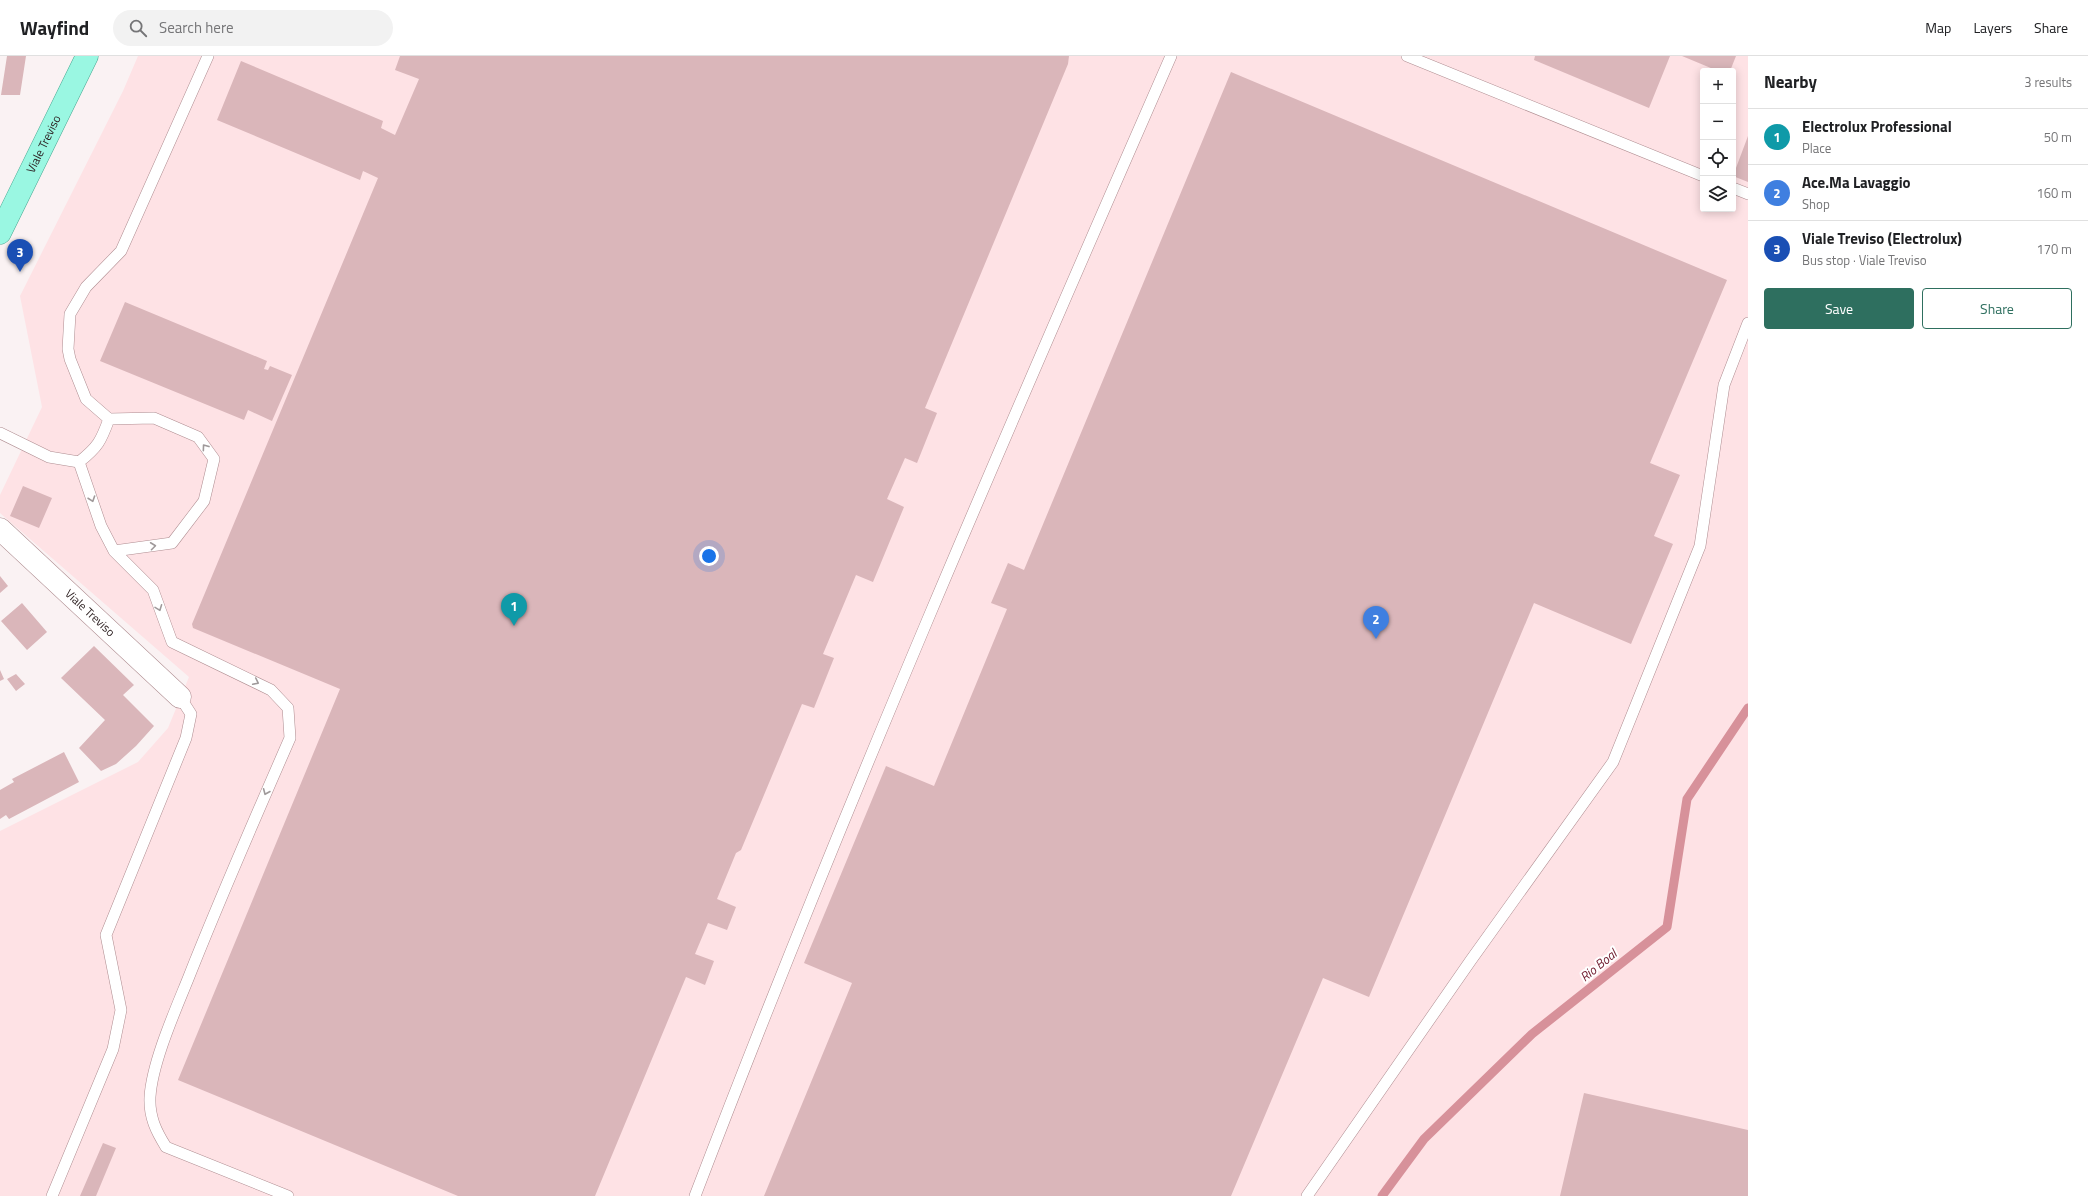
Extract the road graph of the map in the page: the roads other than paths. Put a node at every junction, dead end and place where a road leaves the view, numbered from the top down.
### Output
1 (87, 56) edge
2 (208, 56) edge
3 (1171, 56) edge
4 (1407, 56) edge
5 (1700, 175) edge
6 (1736, 189) edge
7 (1748, 194) edge
8 (0, 233) edge
9 (1748, 323) edge
10 (110, 419) junction
11 (0, 433) edge
12 (79, 462) junction
13 (0, 529) edge
14 (114, 550) junction
15 (180, 697) joint
16 (52, 1196) edge
17 (288, 1196) edge
18 (695, 1196) edge
19 (1307, 1196) edge

1 - 8 main road, Viale Treviso
2 - 10 lane
3 - 18 lane
4 - 5 lane
6 - 7 lane
9 - 19 lane
10 - 12 lane
14 -> 10 lane
11 - 12 lane
12 -> 14 lane
13 - 15 street, Viale Treviso
14 -> 17 lane
15 - 16 lane

